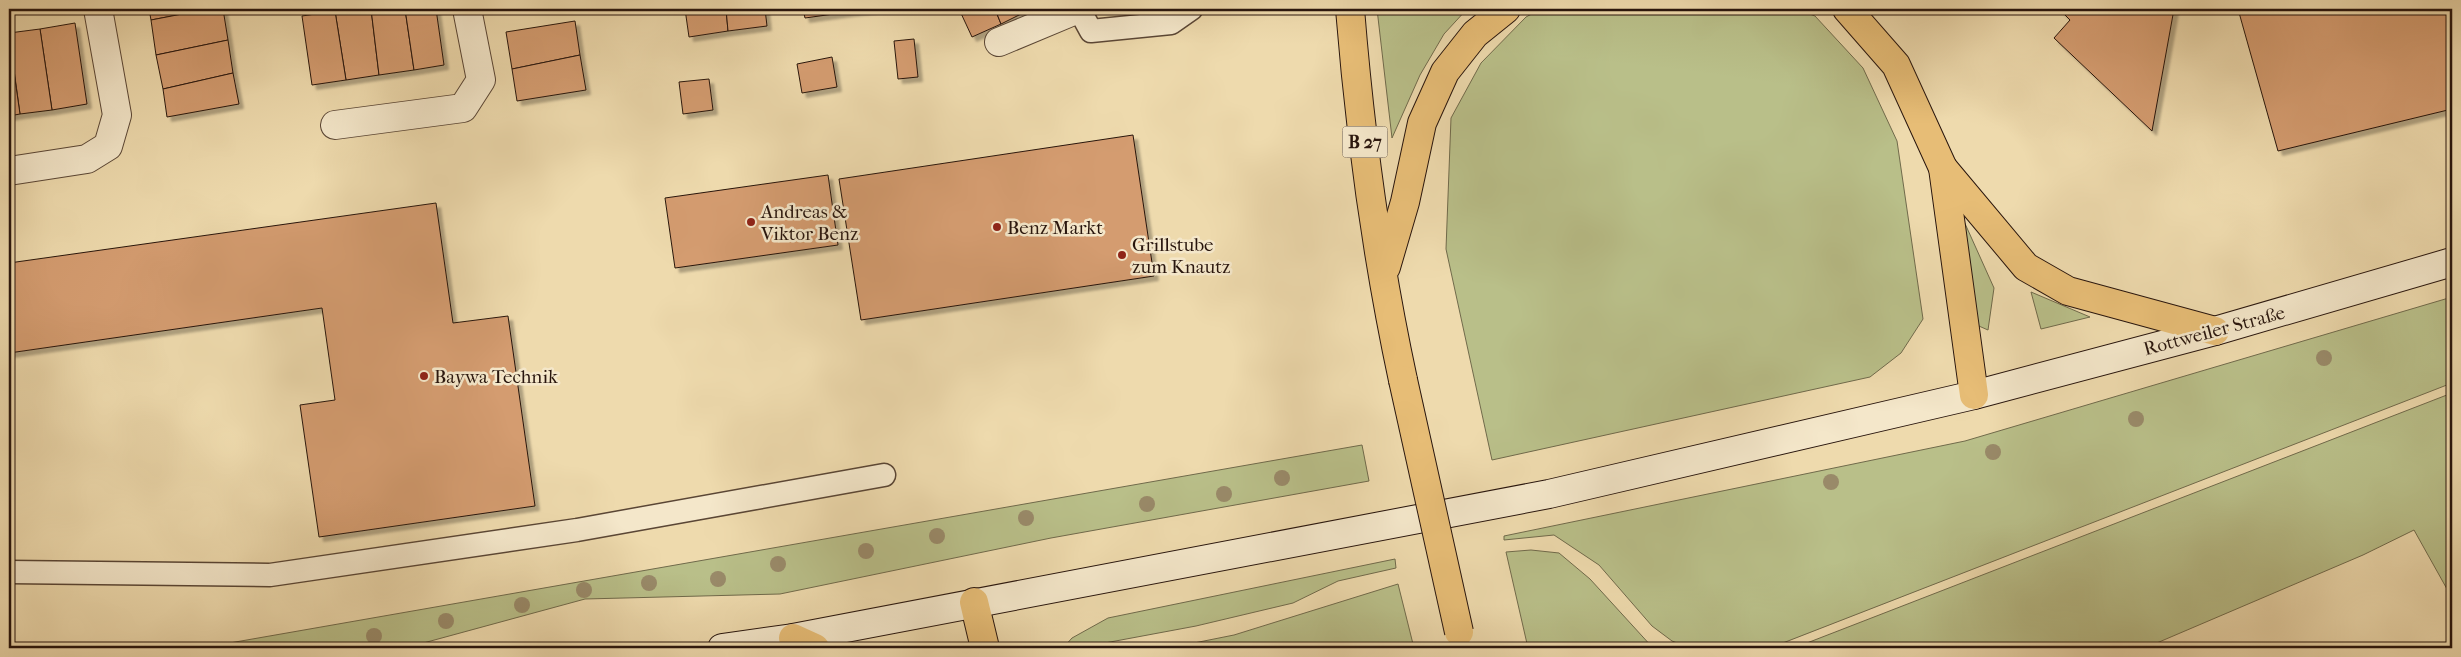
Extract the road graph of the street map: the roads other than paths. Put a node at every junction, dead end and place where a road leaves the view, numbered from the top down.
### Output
1 (98, 9) edge
2 (467, 9) edge
3 (1078, 9) edge
4 (1191, 9) edge
5 (1350, 9) edge
6 (1506, 9) edge
7 (1847, 9) edge
8 (999, 42) dead end
9 (335, 125) dead end
10 (1942, 168) junction
11 (9, 171) edge
12 (2452, 262) edge
13 (1383, 275) junction
14 (2215, 331) junction
15 (1974, 395) junction
16 (884, 475) dead end
17 (9, 572) edge
18 (974, 602) junction
19 (1461, 640) edge
20 (804, 643) edge
21 (722, 648) edge
22 (985, 648) edge

1 - 11 street
2 - 9 street
3 - 4 lane
3 - 8 street
5 - 13 main road, B 27
6 - 13 main road
7 - 10 main road
10 - 14 main road
10 - 15 main road
12 - 14 street, Rottweiler Straße
13 - 19 main road, B 27, bridge
14 - 15 street, Rottweiler Straße
15 - 18 street, Rottweiler Straße
16 - 17 lane
18 - 20 street, Rottweiler Straße
18 - 22 main road
20 - 21 street, Rottweiler Straße

